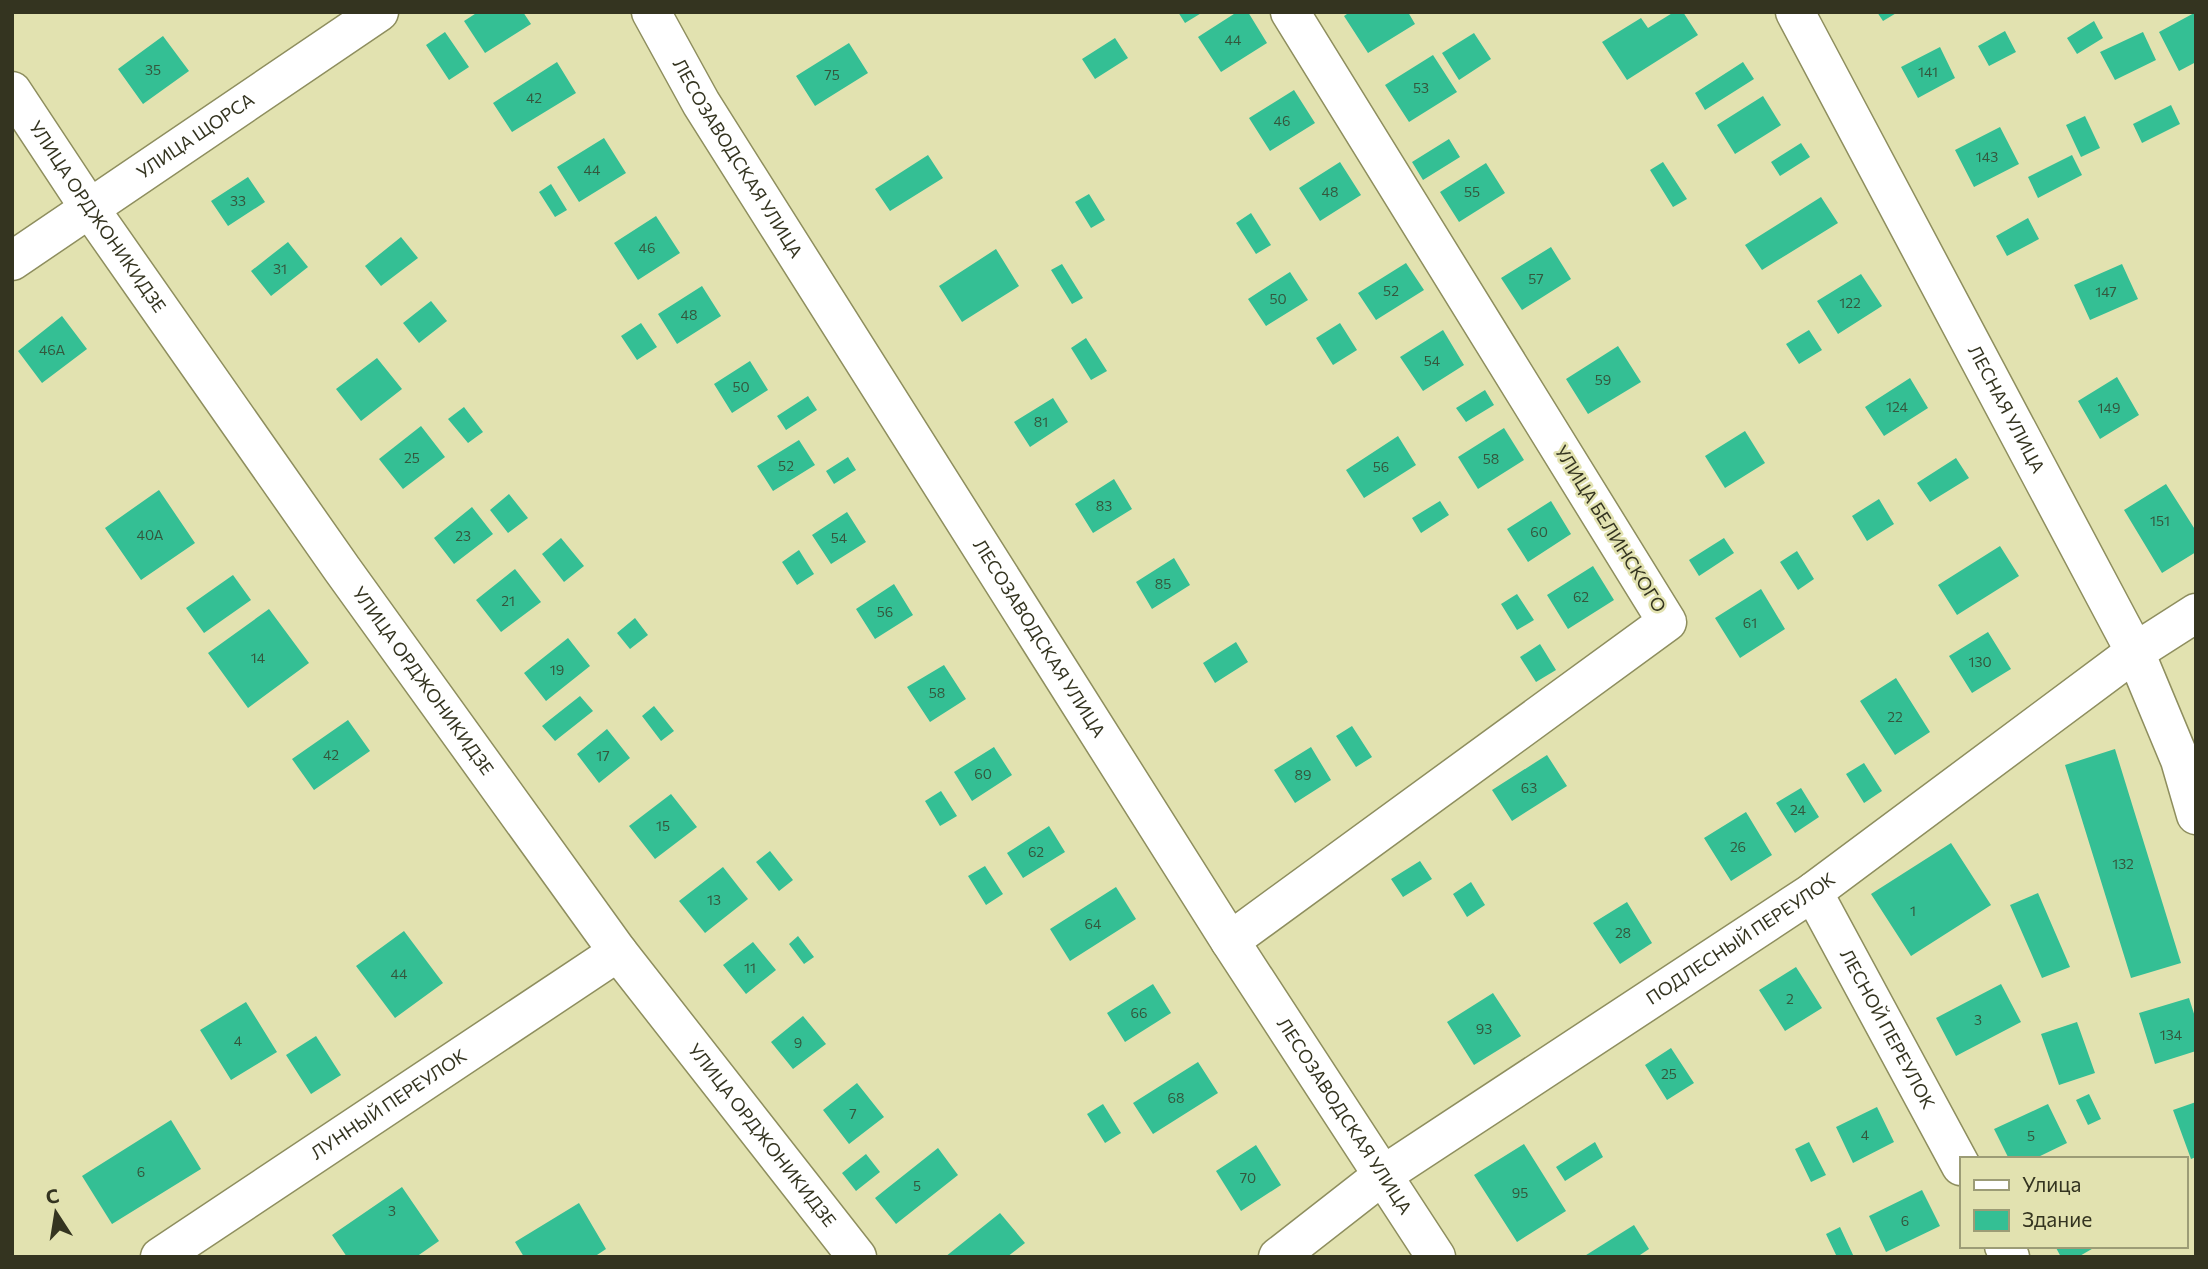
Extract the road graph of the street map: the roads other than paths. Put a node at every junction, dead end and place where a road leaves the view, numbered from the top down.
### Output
1 (379, 12) edge
2 (651, 12) edge
3 (1290, 12) edge
4 (1795, 12) edge
5 (12, 91) edge
6 (90, 209) junction
7 (12, 261) edge
8 (2196, 613) edge
9 (2134, 652) junction
10 (2196, 814) edge
11 (1813, 892) junction
12 (1230, 941) junction
13 (618, 952) junction
14 (1960, 1164) edge
15 (1383, 1175) junction
16 (160, 1257) edge
17 (857, 1257) edge
18 (1278, 1257) edge
19 (1436, 1257) edge

1 - 6 street, УЛИЦА ЩОРСА
2 - 12 street, ЛЕСОЗАВОДСКАЯ УЛИЦА
3 - 12 street, УЛИЦА БЕЛИНСКОГО
4 - 9 street, ЛЕСНАЯ УЛИЦА
5 - 6 street, УЛИЦА ОРДЖОНИКИДЗЕ
6 - 7 street, УЛИЦА ЩОРСА
6 - 13 street, УЛИЦА ОРДЖОНИКИДЗЕ
8 - 9 street, ПОДЛЕСНЫЙ ПЕРЕУЛОК
9 - 10 street, ЛЕСНАЯ УЛИЦА
9 - 11 street, ПОДЛЕСНЫЙ ПЕРЕУЛОК
11 - 14 street, ЛЕСНОЙ ПЕРЕУЛОК
11 - 15 street, ПОДЛЕСНЫЙ ПЕРЕУЛОК
12 - 15 street, ЛЕСОЗАВОДСКАЯ УЛИЦА
13 - 16 street, ЛУННЫЙ ПЕРЕУЛОК
13 - 17 street, УЛИЦА ОРДЖОНИКИДЗЕ
15 - 18 street, ПОДЛЕСНЫЙ ПЕРЕУЛОК
15 - 19 street, ЛЕСОЗАВОДСКАЯ УЛИЦА

